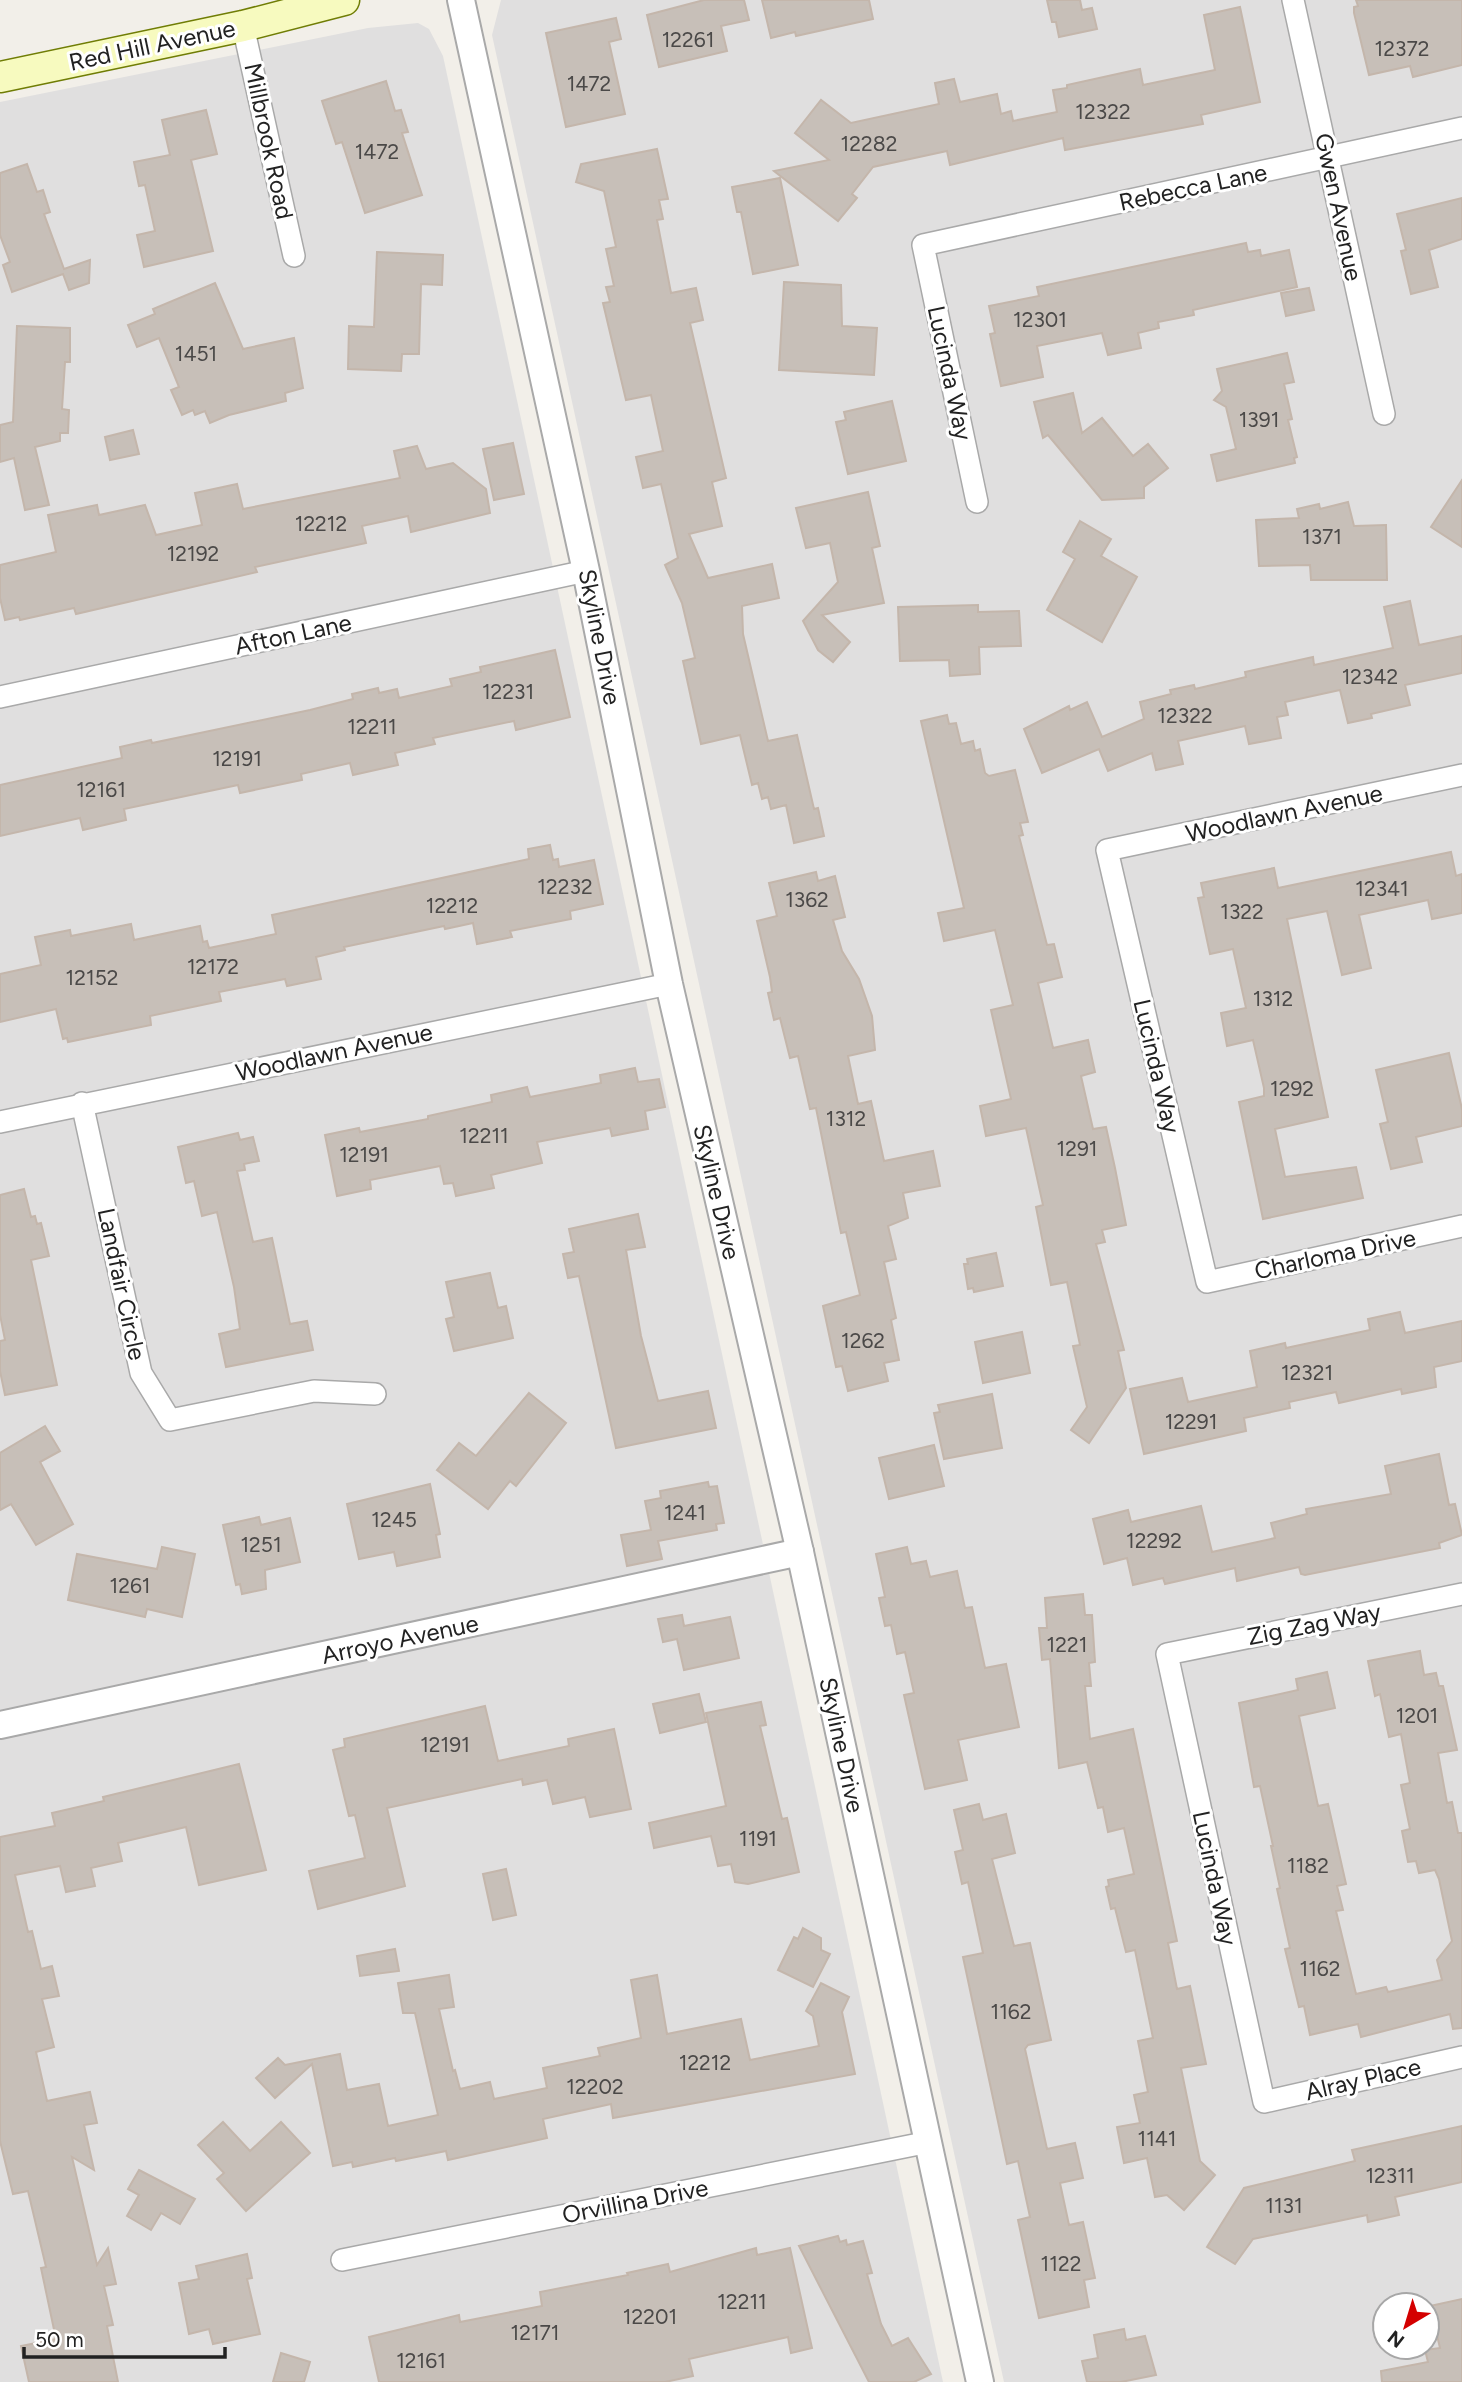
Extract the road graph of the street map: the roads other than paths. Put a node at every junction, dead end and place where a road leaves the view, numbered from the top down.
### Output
1 (344, 0) edge
2 (461, 0) edge
3 (1293, 0) edge
4 (243, 26) junction
5 (0, 77) edge
6 (1462, 128) edge
7 (1328, 158) junction
8 (923, 245) joint
9 (294, 256) dead end
10 (1384, 414) dead end
11 (976, 502) dead end
12 (586, 571) junction
13 (0, 697) edge
14 (1462, 775) edge
15 (1107, 850) joint
16 (669, 984) junction
17 (82, 1103) junction
18 (0, 1122) edge
19 (1462, 1226) edge
20 (1207, 1282) joint
21 (374, 1394) dead end
22 (800, 1552) junction
23 (1462, 1594) edge
24 (1167, 1654) joint
25 (0, 1725) edge
26 (1462, 2057) edge
27 (1264, 2102) joint
28 (929, 2142) junction
29 (342, 2260) dead end
30 (980, 2382) edge

1 - 4 main road, Red Hill Avenue
2 - 12 street, Skyline Drive
3 - 7 street, Gwen Avenue
4 - 5 main road, Red Hill Avenue
4 - 9 street, Millbrook Road
6 - 7 street, Rebecca Lane
7 - 8 street, Rebecca Lane
7 - 10 street, Gwen Avenue
8 - 11 street, Lucinda Way
12 - 13 street, Afton Lane
12 - 16 street, Skyline Drive
14 - 15 street, Woodlawn Avenue
15 - 20 street, Lucinda Way
16 - 17 street, Woodlawn Avenue
16 - 22 street, Skyline Drive
17 - 18 street, Woodlawn Avenue
17 - 21 street, Landfair Circle
19 - 20 street, Charloma Drive
22 - 25 street, Arroyo Avenue
22 - 28 street, Skyline Drive
23 - 24 street, Zig Zag Way
24 - 27 street, Lucinda Way
26 - 27 street, Alray Place
28 - 29 street, Orvillina Drive
28 - 30 street, Skyline Drive

